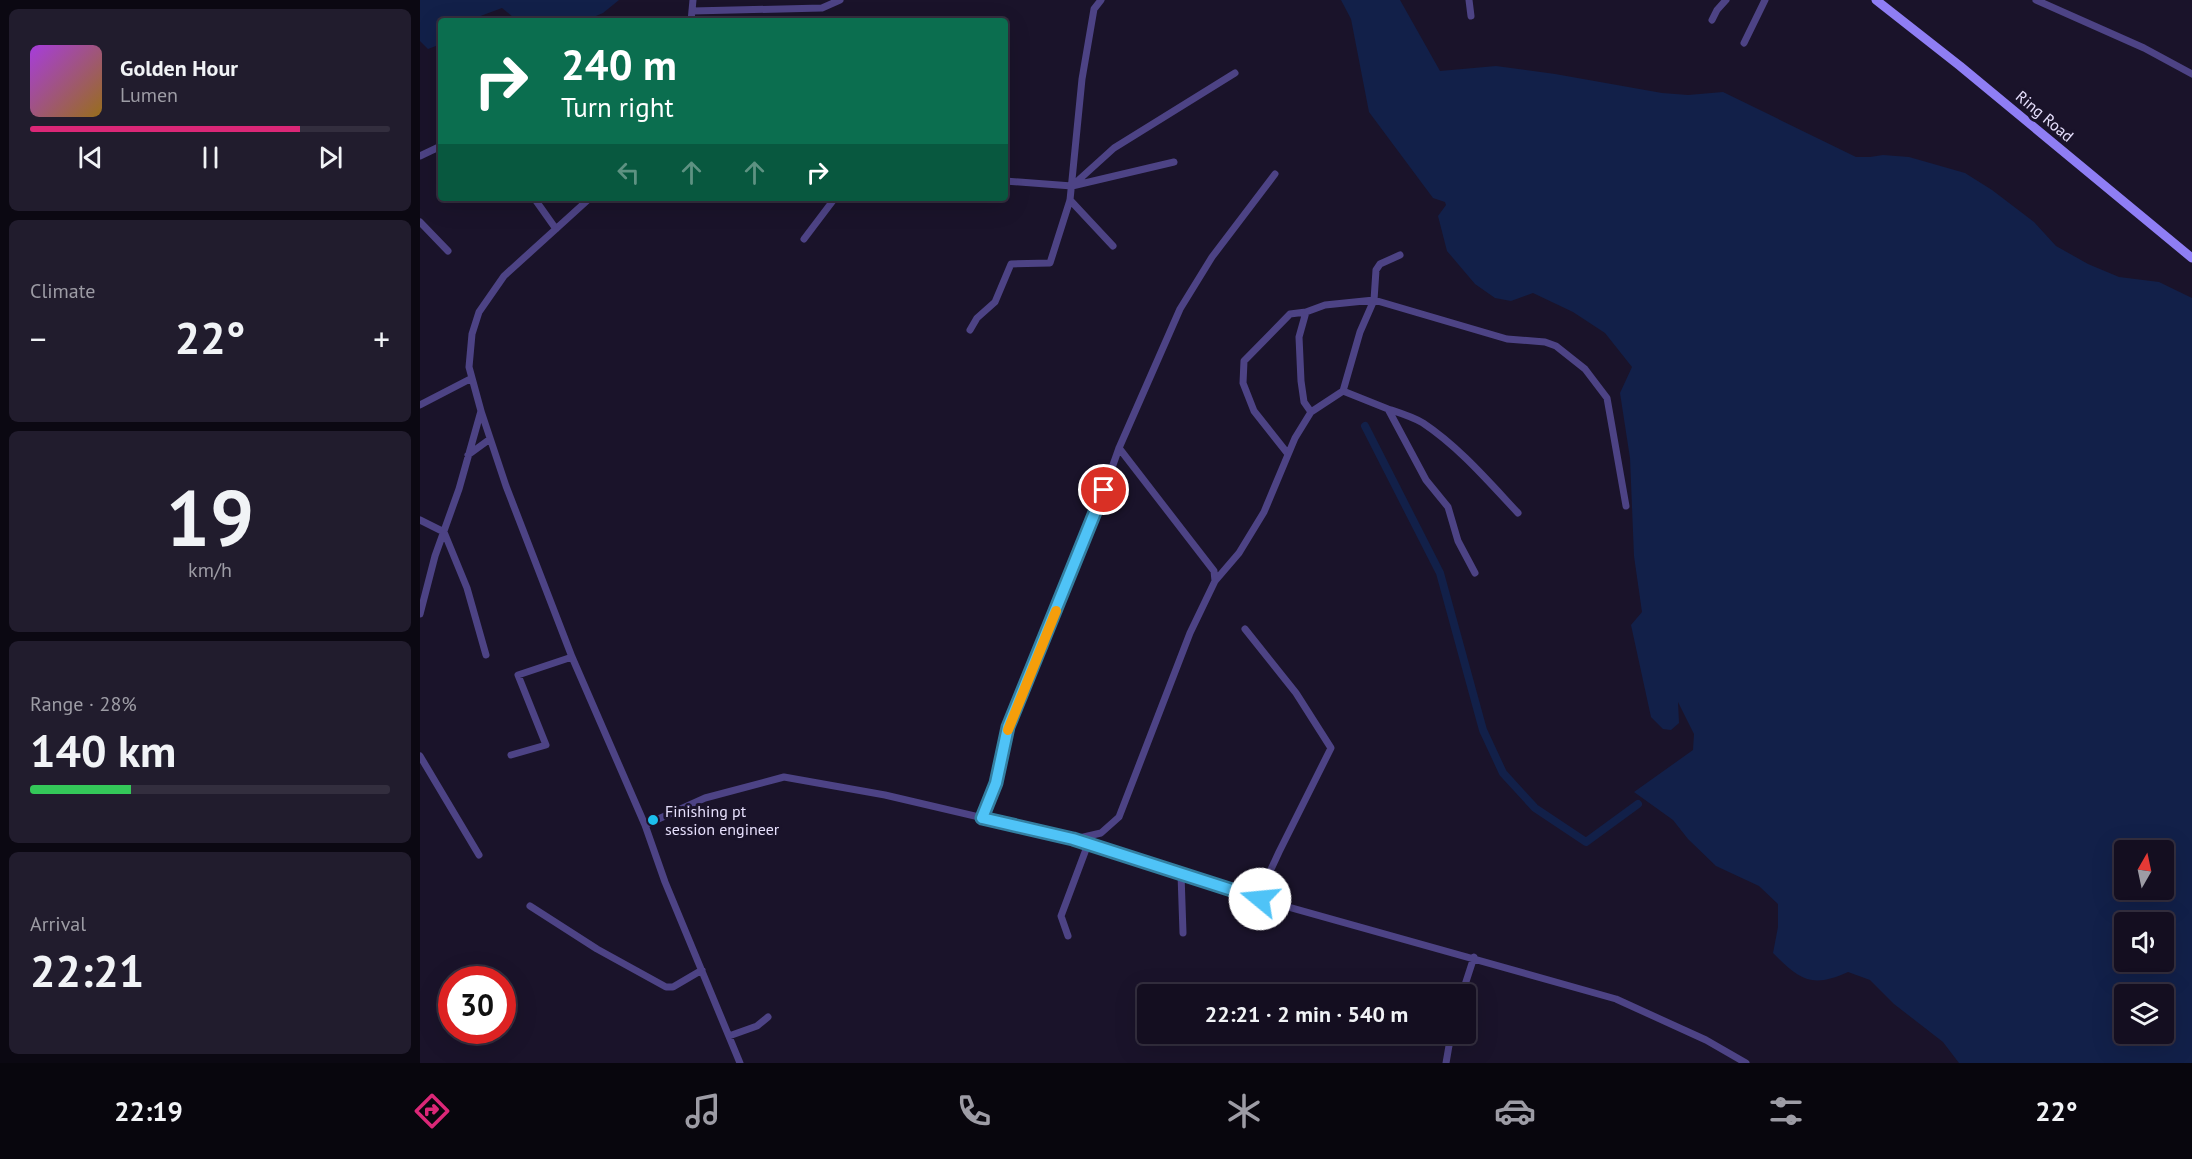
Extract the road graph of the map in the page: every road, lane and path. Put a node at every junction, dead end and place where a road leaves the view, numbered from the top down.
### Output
1 (693, 0) edge
2 (840, 0) edge
3 (1101, 0) edge
4 (1469, 0) edge
5 (1726, 0) edge
6 (1765, 0) edge
7 (1876, 0) edge
8 (2036, 0) edge
9 (693, 11) junction
10 (1471, 16) dead end
11 (692, 18) edge
12 (1712, 20) dead end
13 (1744, 43) dead end
14 (1235, 73) dead end
15 (2192, 74) edge
16 (438, 147) edge
17 (420, 156) edge
18 (1174, 162) dead end
19 (1275, 174) dead end
20 (1008, 181) edge
21 (1072, 186) junction
22 (1070, 200) junction
23 (536, 201) edge
24 (587, 201) edge
25 (832, 201) edge
26 (420, 222) edge
27 (556, 229) junction
28 (804, 239) dead end
29 (1113, 246) dead end
30 (448, 251) dead end
31 (1400, 255) dead end
32 (2192, 258) edge
33 (1374, 300) junction
34 (1306, 312) junction
35 (970, 330) dead end
36 (472, 378) junction
37 (1343, 391) junction
38 (420, 405) edge
39 (1388, 409) junction
40 (481, 411) junction
41 (1311, 412) junction
42 (490, 439) junction
43 (1119, 448) junction
44 (1288, 454) junction
45 (468, 455) junction
46 (1626, 506) dead end
47 (1518, 513) dead end
48 (420, 520) edge
49 (444, 532) junction
50 (1475, 573) dead end
51 (1215, 581) junction
52 (420, 614) edge
53 (1245, 629) dead end
54 (486, 655) dead end
55 (572, 657) junction
56 (510, 755) dead end
57 (420, 756) edge
58 (982, 818) junction
59 (645, 825) junction
60 (1073, 839) junction
61 (1088, 844) junction
62 (478, 855) dead end
63 (1181, 874) junction
64 (1260, 899) junction
65 (530, 906) dead end
66 (1183, 933) dead end
67 (1068, 936) dead end
68 (1474, 957) junction
69 (702, 970) junction
70 (1465, 984) edge
71 (768, 1017) dead end
72 (729, 1036) junction
73 (1449, 1044) edge
74 (740, 1063) edge
75 (1446, 1063) edge
76 (1746, 1063) edge

1 - 9 street
2 - 9 street
3 - 21 street
4 - 10 street
5 - 12 street
6 - 13 street
7 - 32 main road, Ring Road
8 - 15 street
9 - 11 street
14 - 21 street
16 - 17 street
18 - 21 street
19 - 43 street
20 - 21 street
21 - 22 street
22 - 29 street
22 - 35 street
23 - 27 street
24 - 27 street
25 - 28 street
26 - 30 street
27 - 36 street
31 - 33 street
33 - 34 street
33 - 37 street
33 - 46 street
34 - 41 street
34 - 44 street
36 - 38 street
36 - 40 street
37 - 39 street
37 - 41 street
39 - 47 street
39 - 50 street
40 - 42 street
40 - 45 street
41 - 44 street
42 - 45 street
42 - 55 street
43 - 51 street
43 - 58 street
44 - 51 street
45 - 49 street
48 - 49 street
49 - 52 street
49 - 54 street
51 - 60 street
53 - 64 street
55 - 56 street
55 - 59 street
57 - 62 street
58 - 59 street
58 - 60 street
59 - 69 street
60 - 61 street
61 - 63 street
61 - 67 street
63 - 64 street
63 - 66 street
64 - 68 street
65 - 69 street
68 - 70 street
68 - 76 street
69 - 72 street
71 - 72 street
72 - 74 street
73 - 75 street

